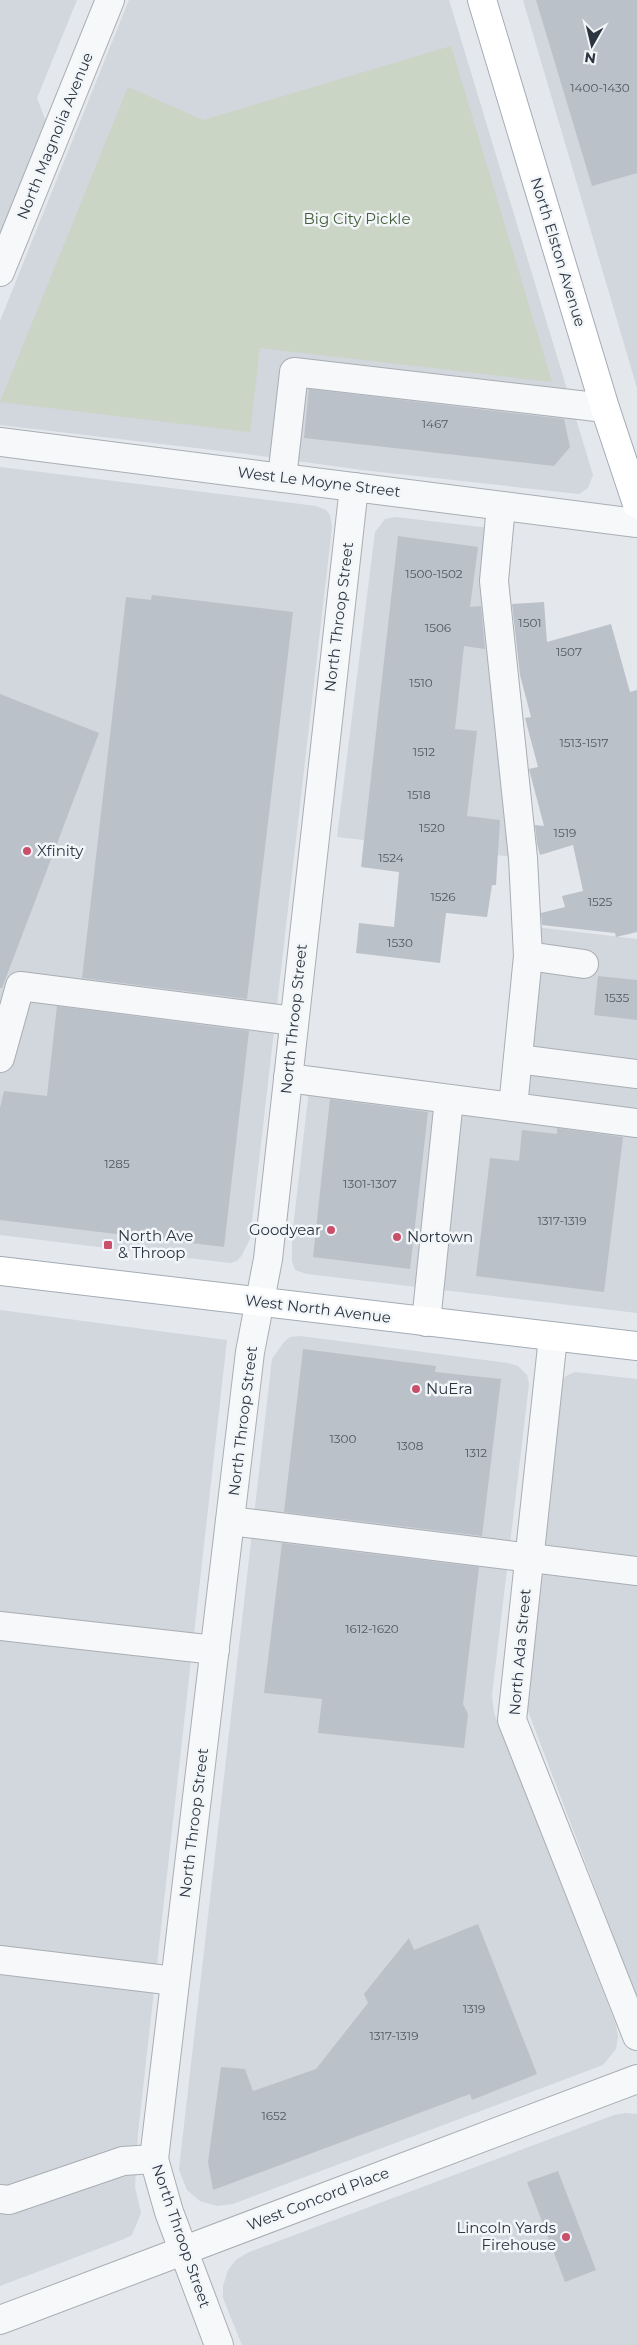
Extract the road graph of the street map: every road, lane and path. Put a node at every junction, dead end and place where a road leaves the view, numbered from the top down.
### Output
1 (110, 0) edge
2 (482, 0) edge
3 (0, 272) edge
4 (605, 408) junction
5 (0, 442) edge
6 (282, 478) junction
7 (354, 487) junction
8 (637, 504) edge
9 (501, 506) junction
10 (637, 523) edge
11 (528, 956) junction
12 (584, 964) dead end
13 (294, 1021) junction
14 (0, 1058) edge
15 (518, 1059) junction
16 (637, 1074) edge
17 (288, 1078) junction
18 (449, 1099) junction
19 (513, 1107) junction
20 (637, 1123) edge
21 (0, 1271) edge
22 (260, 1303) junction
23 (426, 1322) junction
24 (553, 1336) junction
25 (637, 1346) edge
26 (230, 1521) junction
27 (529, 1557) junction
28 (637, 1571) edge
29 (0, 1626) edge
30 (215, 1650) junction
31 (0, 1960) edge
32 (175, 1982) junction
33 (637, 2036) edge
34 (637, 2079) edge
35 (154, 2159) junction
36 (0, 2199) edge
37 (184, 2251) junction
38 (0, 2320) edge
39 (219, 2345) edge

1 - 3 street, North Magnolia Avenue
2 - 4 main road, North Elston Avenue
4 - 6 street
4 - 8 main road, North Elston Avenue
5 - 6 street, West Le Moyne Street
6 - 7 street, West Le Moyne Street
7 - 9 street, West Le Moyne Street
7 - 13 street, North Throop Street
9 - 10 street, West Le Moyne Street
9 - 11 street
11 - 12 street
11 - 15 street
13 - 14 street
13 - 17 street, North Throop Street
15 - 16 street
15 - 19 street
17 - 18 street
17 - 22 street, North Throop Street
18 - 19 street
18 - 23 street
19 - 20 street
21 - 22 main road, West North Avenue
22 - 23 main road, West North Avenue
22 - 26 street, North Throop Street
23 - 24 main road, West North Avenue
24 - 25 main road, West North Avenue
24 - 27 street, North Ada Street
26 - 27 street
26 - 30 street, North Throop Street
27 - 28 street
27 - 33 street, North Ada Street
29 - 30 street
30 - 32 street, North Throop Street
31 - 32 street
32 - 35 street, North Throop Street
34 - 37 street, West Concord Place
35 - 36 street
35 - 37 street, North Throop Street
37 - 38 street, West Concord Place
37 - 39 street, North Throop Street

